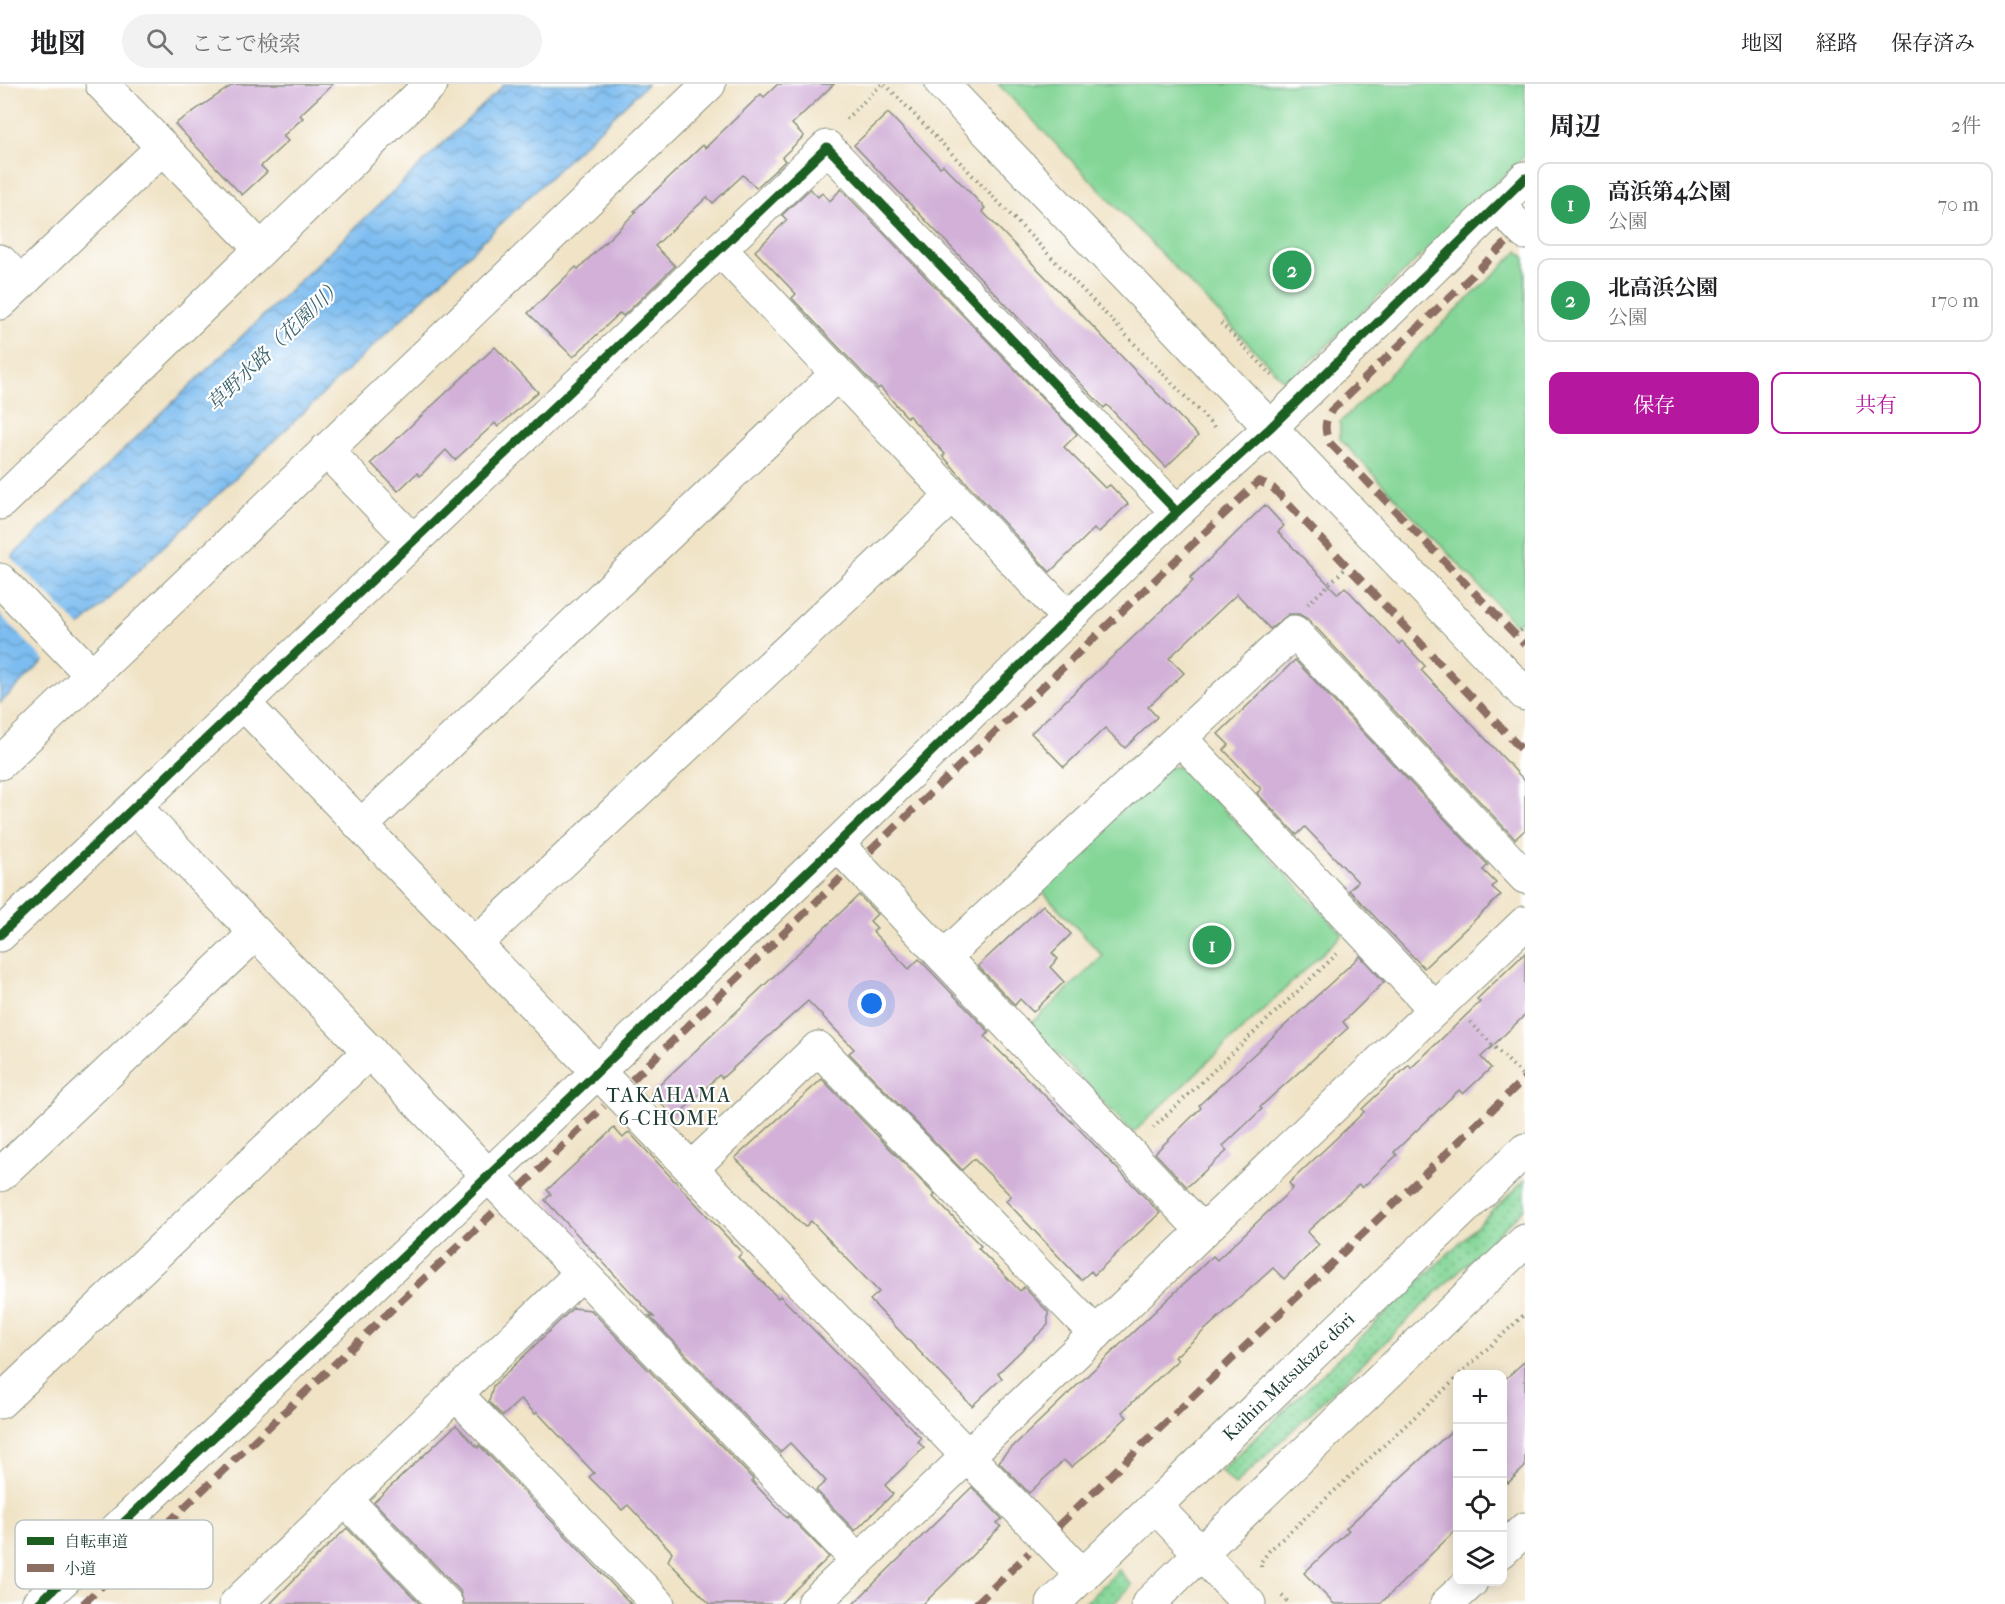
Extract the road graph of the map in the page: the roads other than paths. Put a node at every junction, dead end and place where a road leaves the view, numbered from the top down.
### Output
1 (102, 84) edge
2 (431, 84) edge
3 (709, 84) edge
4 (942, 84) edge
5 (162, 148) junction
6 (1525, 178) edge
7 (1497, 204) junction
8 (1525, 233) edge
9 (261, 249) junction
10 (720, 249) junction
11 (7, 283) edge
12 (837, 374) junction
13 (1270, 428) junction
14 (326, 450) junction
15 (952, 496) junction
16 (0, 503) edge
17 (1178, 512) junction
18 (413, 541) junction
19 (0, 580) edge
20 (1068, 618) junction
21 (92, 675) junction
22 (1525, 694) edge
23 (243, 703) junction
24 (1180, 738) junction
25 (0, 763) edge
26 (135, 807) junction
27 (361, 826) junction
28 (837, 844) junction
29 (1525, 877) edge
30 (1525, 923) edge
31 (256, 933) junction
32 (0, 935) edge
33 (475, 944) junction
34 (944, 957) junction
35 (1441, 1003) junction
36 (369, 1051) junction
37 (599, 1072) junction
38 (1525, 1150) edge
39 (692, 1168) junction
40 (488, 1174) junction
41 (0, 1175) edge
42 (1203, 1231) junction
43 (1525, 1241) edge
44 (582, 1273) junction
45 (1096, 1334) junction
46 (455, 1393) junction
47 (0, 1402) edge
48 (968, 1456) junction
49 (345, 1499) junction
50 (1155, 1506) junction
51 (126, 1520) edge
52 (1525, 1529) edge
53 (1507, 1547) edge
54 (1200, 1553) junction
55 (858, 1561) junction
56 (1083, 1576) junction
57 (54, 1589) edge
58 (1262, 1590) edge
59 (38, 1604) edge
60 (236, 1604) edge
61 (446, 1604) edge
62 (658, 1604) edge
63 (813, 1604) edge
64 (1053, 1604) edge
65 (1148, 1604) edge

1 - 5 street
2 - 9 street
3 - 14 street
4 - 13 street
5 - 9 street
5 - 11 street
6 - 7 street
7 - 8 street
7 - 13 street
9 - 16 street
10 - 12 street
10 - 17 street
10 - 18 street
12 - 15 street
12 - 27 street
13 - 17 street
13 - 22 street
14 - 18 street
14 - 21 street
15 - 20 street
15 - 33 street
17 - 20 street
18 - 23 street
19 - 21 street
20 - 28 street
21 - 25 street
23 - 26 street
23 - 27 street
24 - 29 street
24 - 34 street
24 - 35 street
26 - 31 street
26 - 32 street
27 - 33 street
28 - 34 street
28 - 37 street
30 - 35 street
31 - 36 street
31 - 41 street
33 - 37 street
34 - 42 street
35 - 42 street
36 - 40 street
36 - 47 street
37 - 39 street
37 - 40 street
38 - 50 street, Kaihin Matsukaze dōri
39 - 45 street
39 - 48 street
40 - 44 street
40 - 51 street
42 - 45 street
43 - 54 street
44 - 46 street
44 - 55 street
45 - 48 street
46 - 49 street
46 - 62 street
48 - 55 street
48 - 56 street
49 - 60 street
49 - 61 street
50 - 54 street
50 - 56 street, Kaihin Matsukaze dōri
52 - 53 street
54 - 58 street
54 - 65 street
55 - 63 street
56 - 64 street, Kaihin Matsukaze dōri
57 - 59 street

